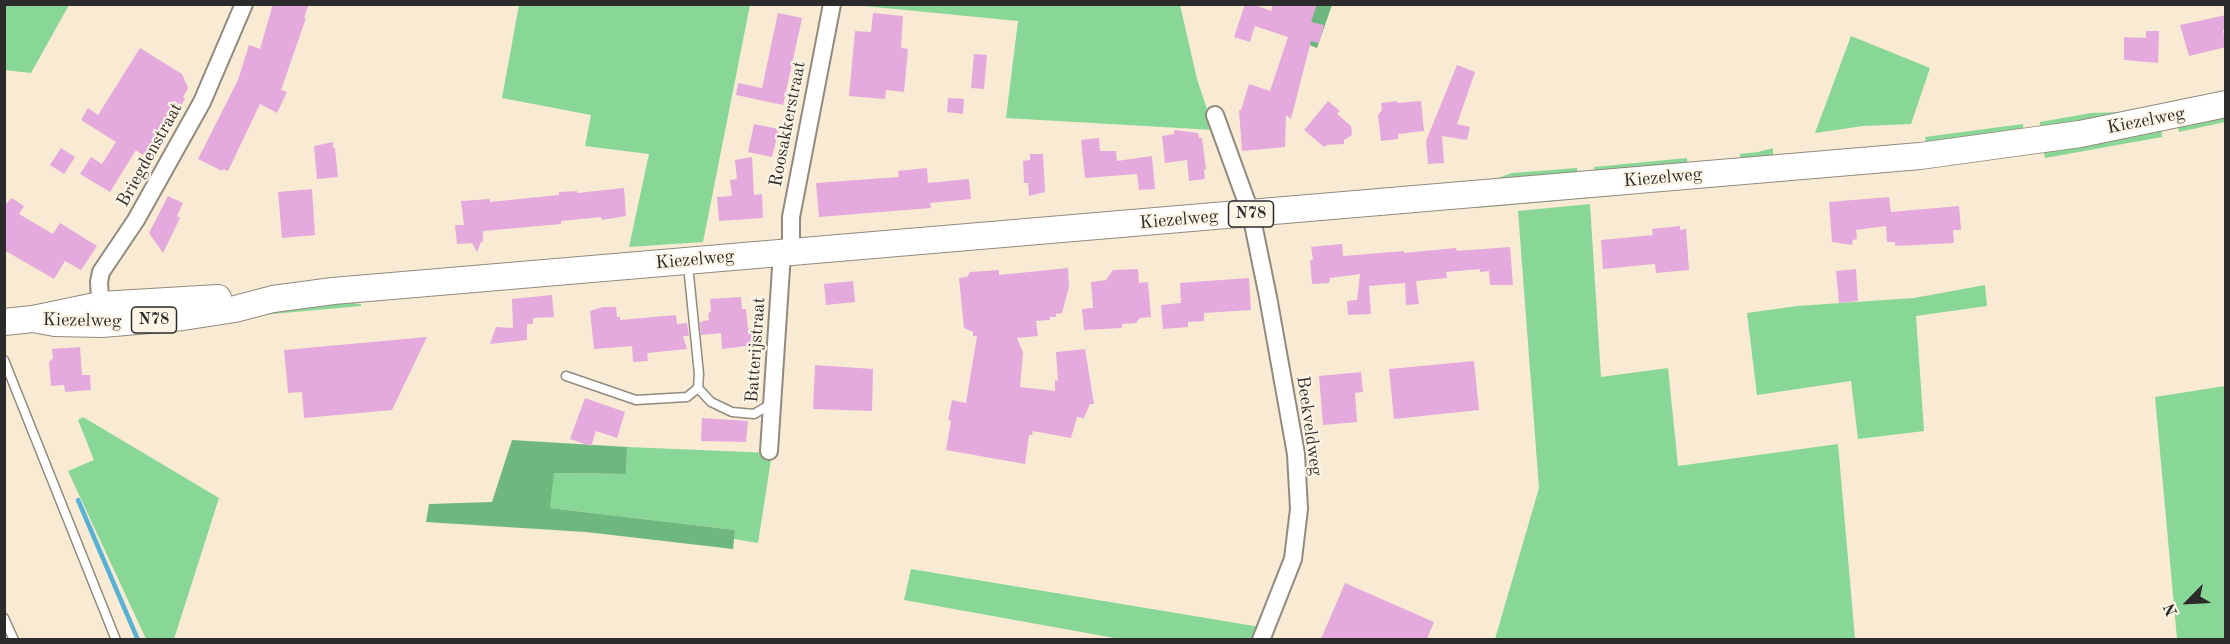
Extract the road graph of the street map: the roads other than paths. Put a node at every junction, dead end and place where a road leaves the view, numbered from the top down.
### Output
1 (244, 4) edge
2 (832, 4) edge
3 (2226, 104) edge
4 (1215, 115) dead end
5 (1251, 214) junction
6 (787, 252) junction
7 (687, 261) junction
8 (101, 315) junction
9 (4, 322) edge
10 (4, 360) edge
11 (566, 376) dead end
12 (698, 388) junction
13 (772, 403) junction
14 (768, 451) dead end
15 (4, 618) edge
16 (14, 639) edge
17 (116, 639) edge
18 (1261, 639) edge

1 - 8 street, Briegdenstraat
2 - 6 street, Roosakkerstraat
3 - 5 main road, Kiezelweg / N78
4 - 5 street, Beekveldweg
5 - 6 main road, Kiezelweg / N78
5 - 18 street, Beekveldweg
6 - 7 main road, Kiezelweg / N78
6 - 13 street, Batterijstraat
7 - 8 main road, Kiezelweg / N78
7 - 12 lane
8 - 9 main road, Kiezelweg / N78
10 - 17 lane
11 - 12 lane
12 - 13 lane
13 - 14 street, Batterijstraat
15 - 16 lane

